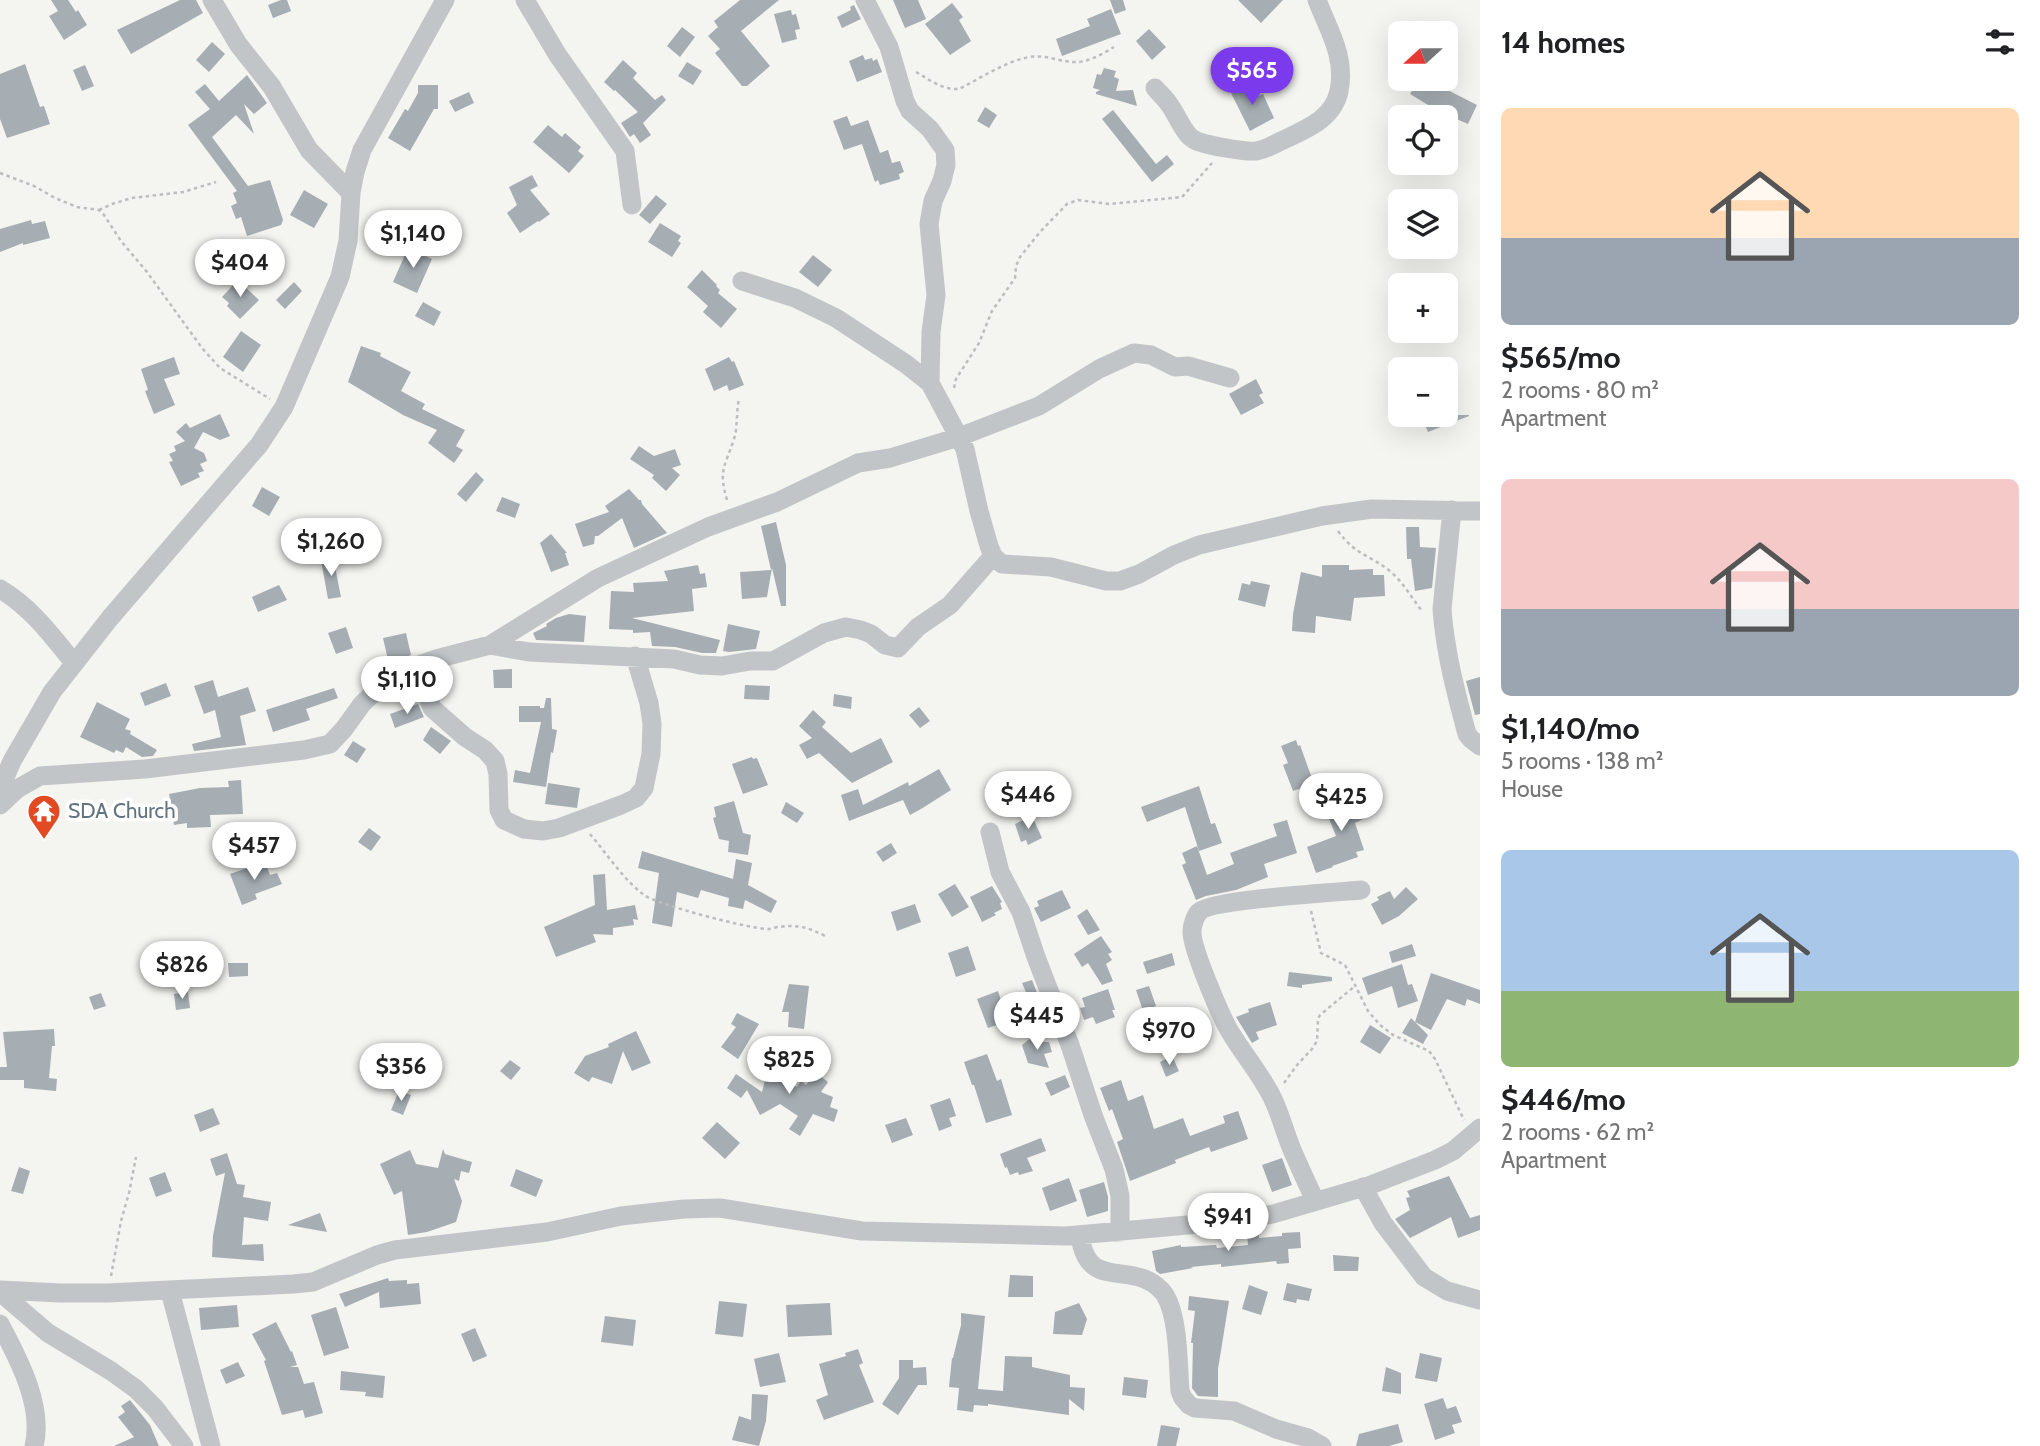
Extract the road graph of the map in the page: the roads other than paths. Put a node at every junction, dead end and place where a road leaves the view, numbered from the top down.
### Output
1 (212, 0) edge
2 (445, 0) edge
3 (525, 0) edge
4 (864, 0) edge
5 (1317, 0) edge
6 (1155, 88) dead end
7 (351, 193) junction
8 (632, 205) dead end
9 (742, 281) dead end
10 (1230, 378) dead end
11 (930, 383) junction
12 (959, 437) junction
13 (1452, 510) junction
14 (1480, 511) edge
15 (993, 556) junction
16 (0, 589) edge
17 (490, 645) junction
18 (635, 656) junction
19 (74, 663) junction
20 (417, 666) junction
21 (1480, 746) edge
22 (1, 782) edge
23 (0, 805) edge
24 (990, 832) dead end
25 (1361, 890) dead end
26 (1477, 1139) edge
27 (1363, 1187) junction
28 (1315, 1200) junction
29 (1120, 1232) junction
30 (1080, 1235) junction
31 (0, 1291) edge
32 (170, 1291) junction
33 (1480, 1300) edge
34 (0, 1324) edge
35 (34, 1446) edge
36 (184, 1446) edge
37 (211, 1446) edge
38 (1322, 1446) edge

1 - 7 street
2 - 7 street
3 - 8 street
4 - 11 street
5 - 6 street
7 - 19 street
9 - 11 street
10 - 12 street
11 - 12 street
12 - 15 street
12 - 17 street
13 - 14 street
13 - 15 street
13 - 21 street
15 - 18 street
16 - 19 street
17 - 18 street
17 - 20 street
18 - 20 street
19 - 22 street
20 - 23 street
24 - 29 street
25 - 28 street
26 - 27 street
27 - 28 street
27 - 33 street
28 - 29 street
29 - 30 street
30 - 32 street
30 - 38 street
31 - 32 street
31 - 36 street
32 - 37 street
34 - 35 street

